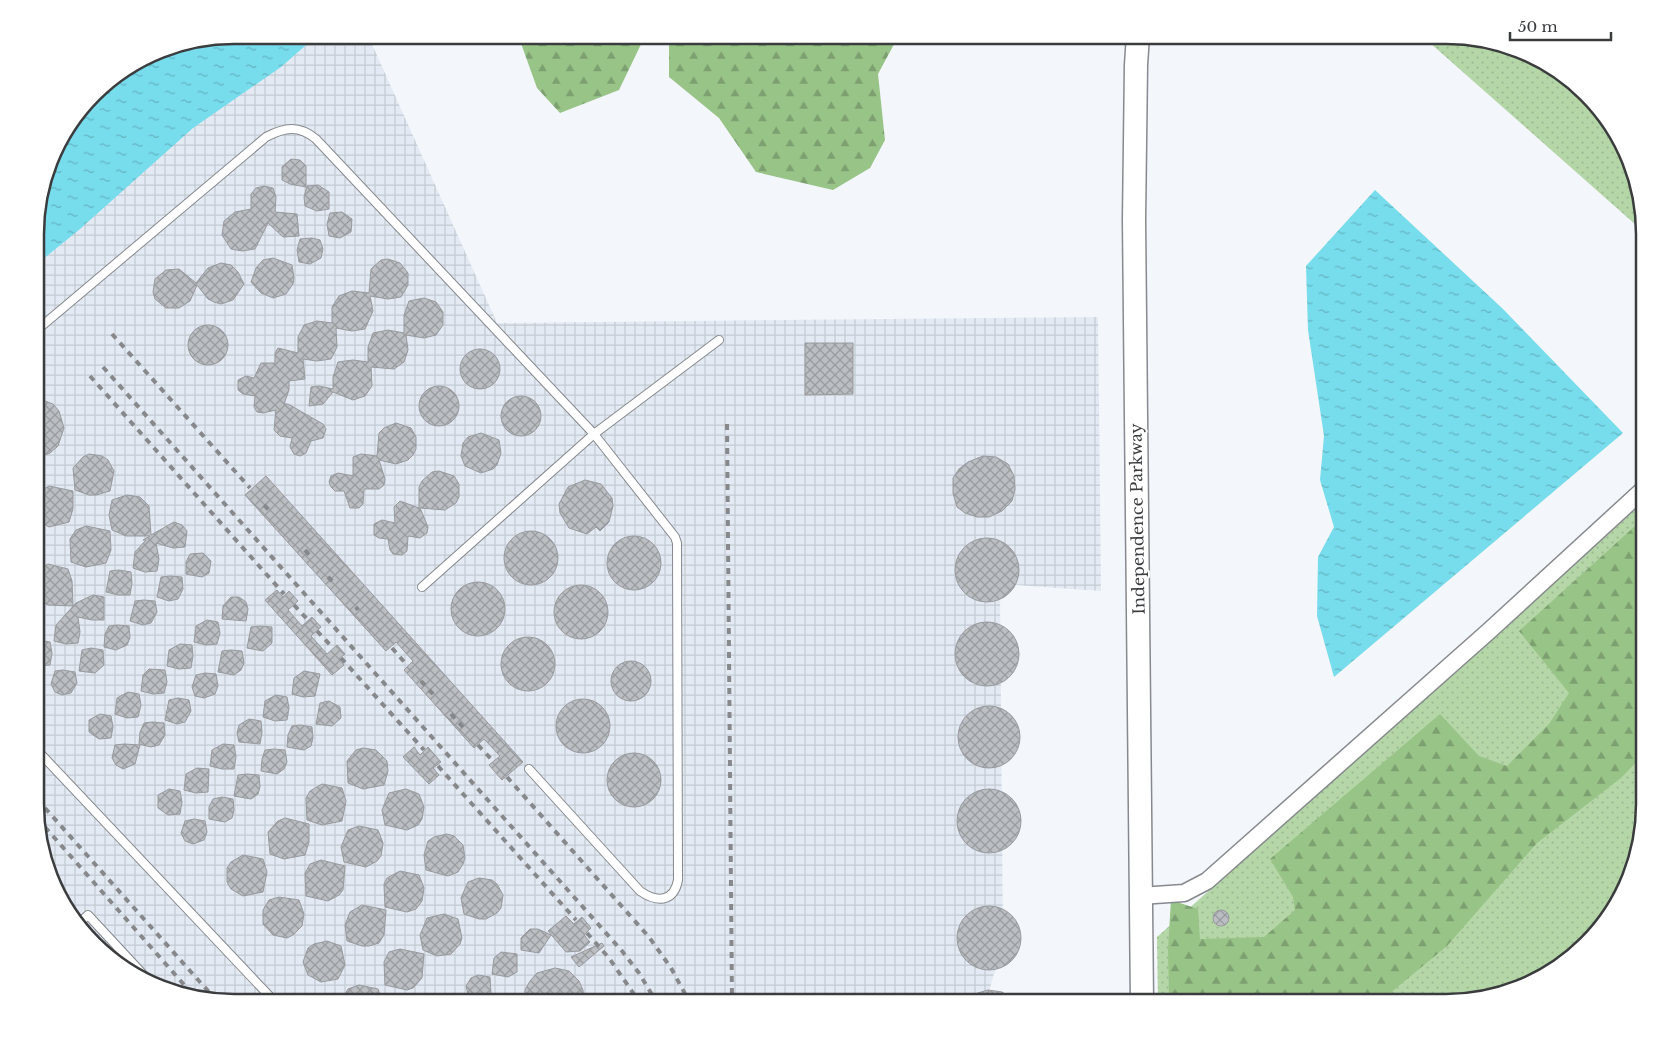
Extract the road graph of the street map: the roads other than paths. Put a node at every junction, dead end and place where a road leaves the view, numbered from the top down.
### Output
1 (1137, 44) edge
2 (44, 324) edge
3 (719, 340) dead end
4 (594, 434) junction
5 (1636, 496) edge
6 (422, 587) dead end
7 (44, 757) edge
8 (529, 769) dead end
9 (1140, 896) junction
10 (83, 920) edge
11 (137, 968) edge
12 (267, 994) edge
13 (1142, 994) edge

1 - 9 main road, Independence Parkway
2 - 4 lane
3 - 4 lane
4 - 6 lane
4 - 8 lane
5 - 9 street
7 - 12 lane
9 - 13 main road, Independence Parkway
10 - 11 lane

